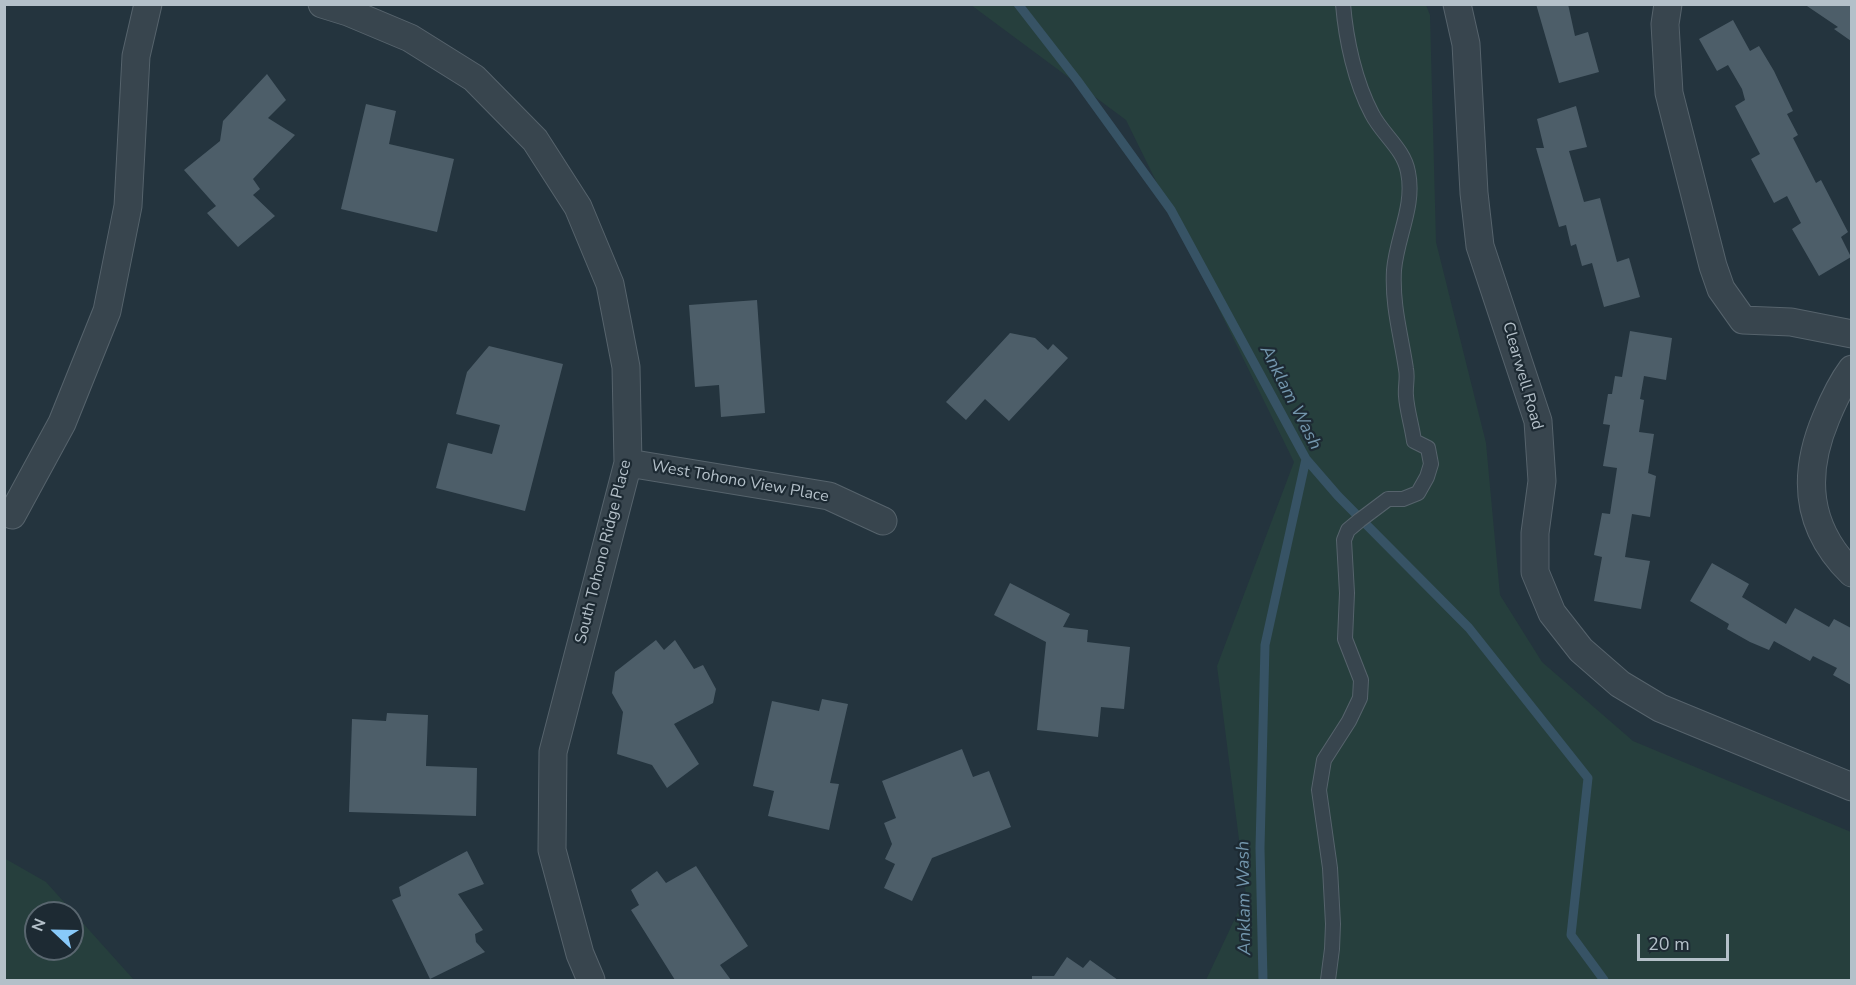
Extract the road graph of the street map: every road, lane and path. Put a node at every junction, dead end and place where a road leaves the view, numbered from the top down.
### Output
1 (148, 4) edge
2 (322, 4) edge
3 (1343, 4) edge
4 (1457, 4) edge
5 (1668, 4) edge
6 (1851, 334) edge
7 (1851, 369) edge
8 (628, 463) junction
9 (12, 515) dead end
10 (883, 521) dead end
11 (1851, 573) edge
12 (1851, 787) edge
13 (591, 981) edge
14 (1328, 981) edge

1 - 9 street
2 - 8 street, South Tohono Ridge Place
3 - 14 lane
4 - 12 street, Clearwell Road
5 - 6 street
7 - 11 street
8 - 10 street, West Tohono View Place
8 - 13 street, South Tohono Ridge Place

